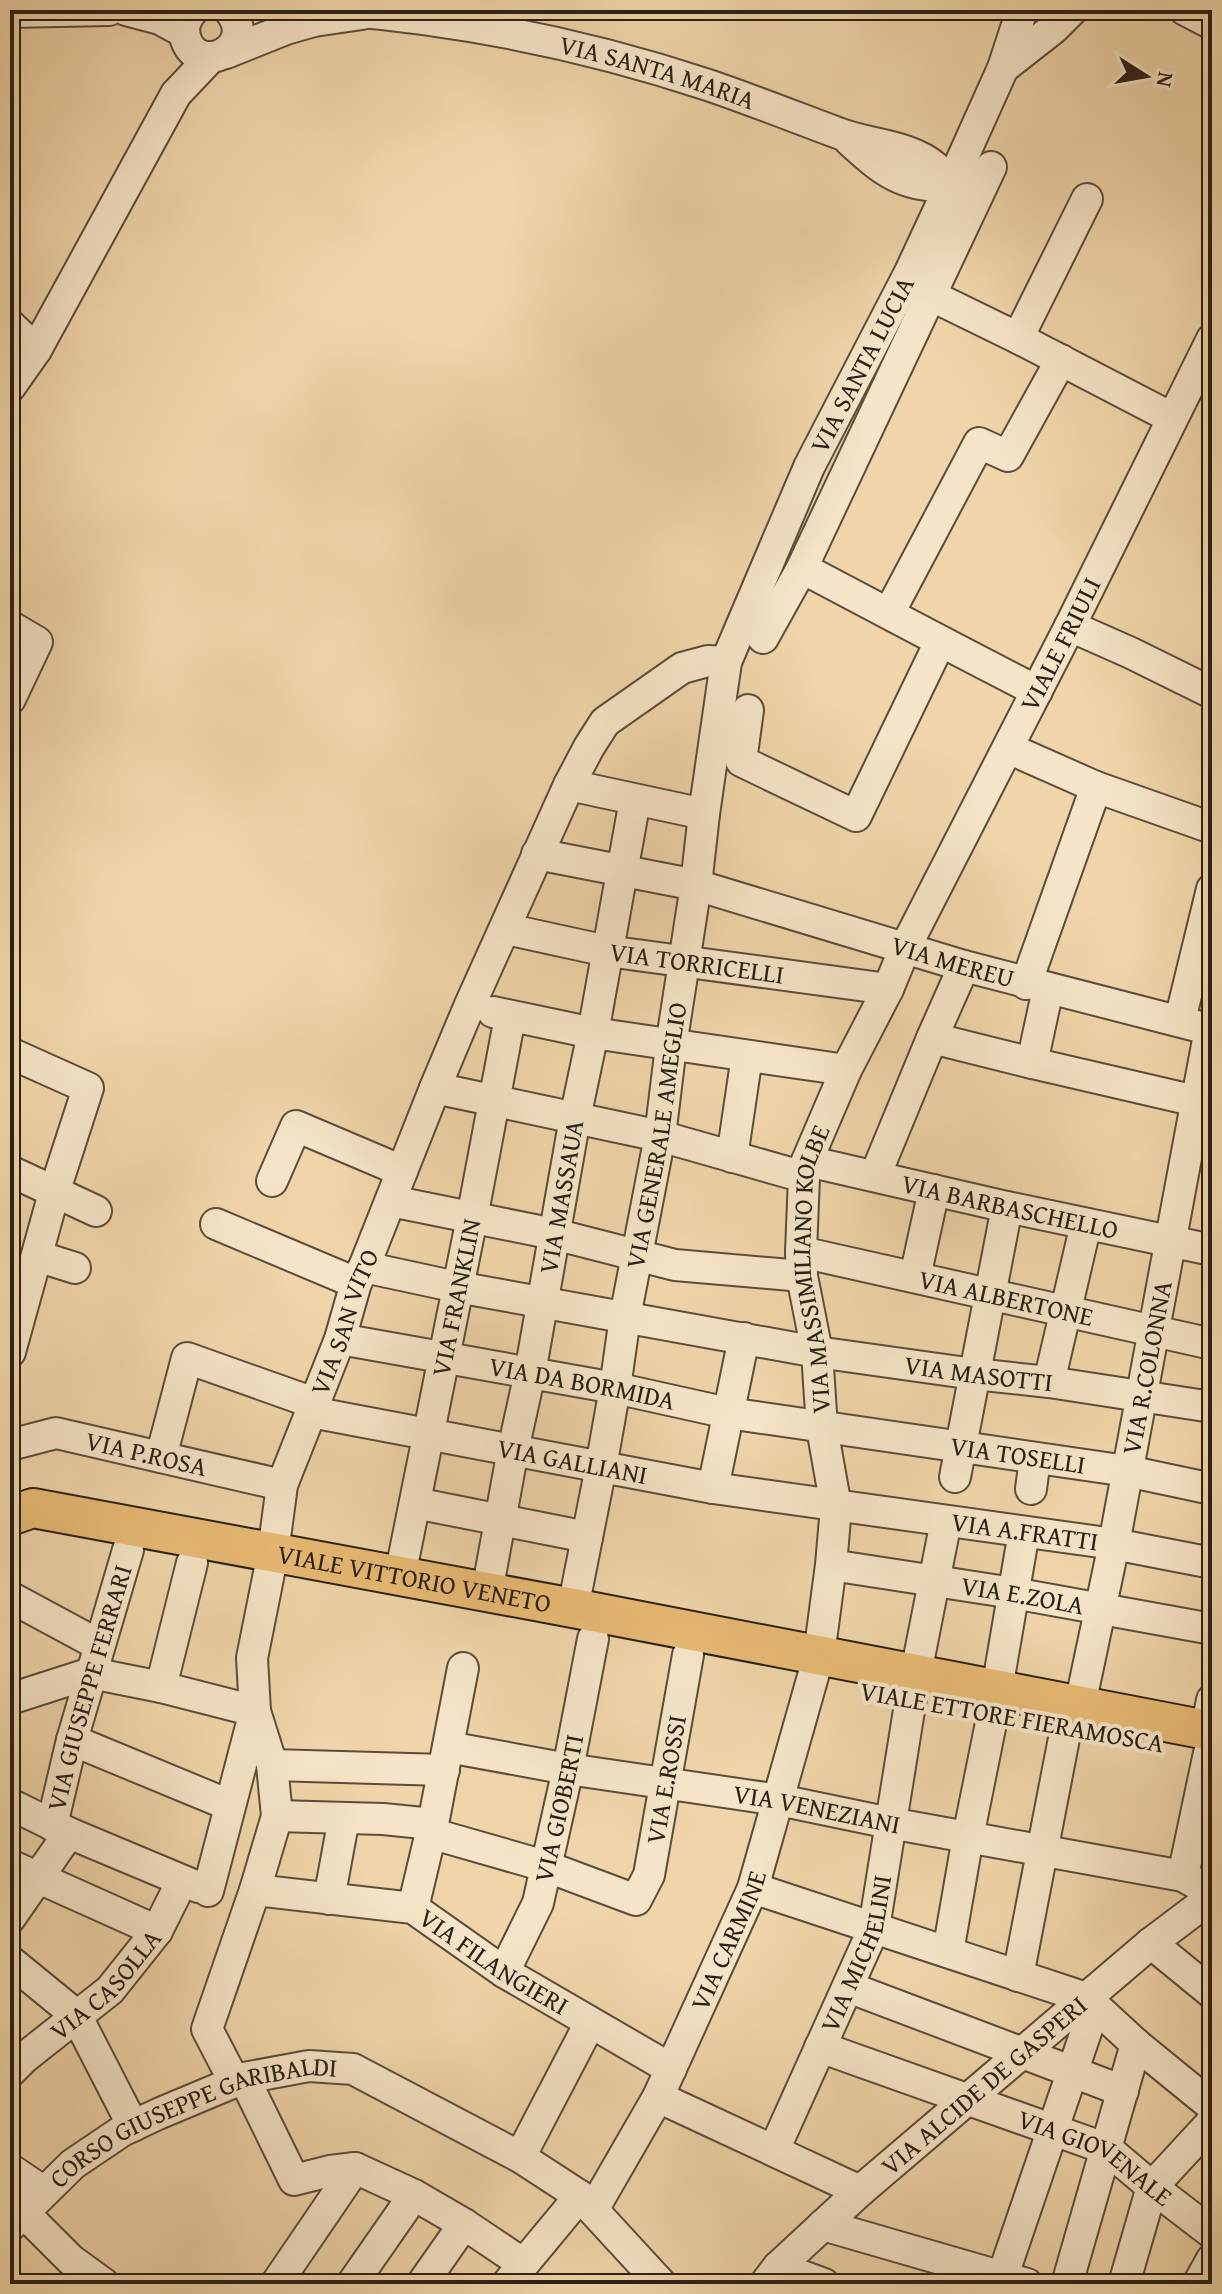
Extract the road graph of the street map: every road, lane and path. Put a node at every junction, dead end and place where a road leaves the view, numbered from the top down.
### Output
1 (109, 10) edge
2 (126, 10) edge
3 (229, 10) edge
4 (340, 10) edge
5 (1022, 10) edge
6 (1072, 10) edge
7 (1185, 10) edge
8 (10, 12) edge
9 (373, 13) junction
10 (1212, 24) edge
11 (200, 39) edge
12 (1003, 68) junction
13 (974, 131) junction
14 (900, 163) junction
15 (991, 167) dead end
16 (950, 186) junction
17 (1087, 199) dead end
18 (915, 260) junction
19 (930, 295) junction
20 (10, 325) edge
21 (1018, 338) junction
22 (1212, 339) edge
23 (36, 350) junction
24 (1061, 360) junction
25 (10, 387) edge
26 (1172, 418) junction
27 (802, 568) junction
28 (889, 613) junction
29 (10, 626) edge
30 (1070, 626) junction
31 (763, 638) dead end
32 (940, 642) junction
33 (726, 662) junction
34 (1037, 691) junction
35 (1212, 693) edge
36 (10, 699) edge
37 (748, 710) dead end
38 (1008, 748) junction
39 (569, 785) junction
40 (1096, 787) junction
41 (635, 800) junction
42 (704, 814) junction
43 (1212, 828) edge
44 (537, 854) junction
45 (621, 869) junction
46 (696, 885) junction
47 (1212, 889) edge
48 (506, 929) junction
49 (905, 948) junction
50 (607, 951) junction
51 (685, 961) junction
52 (964, 966) junction
53 (1037, 986) junction
54 (888, 989) junction
55 (469, 1007) junction
56 (510, 1017) junction
57 (1180, 1020) junction
58 (1211, 1030) edge
59 (593, 1033) junction
60 (932, 1038) junction
61 (671, 1046) junction
62 (11, 1055) edge
63 (747, 1056) junction
64 (1032, 1063) junction
65 (846, 1070) junction
66 (435, 1088) junction
67 (495, 1101) junction
68 (1196, 1101) junction
69 (575, 1118) junction
70 (660, 1136) junction
71 (732, 1157) junction
72 (806, 1169) junction
73 (10, 1171) edge
74 (402, 1171) junction
75 (875, 1176) junction
76 (272, 1181) dead end
77 (934, 1190) junction
78 (54, 1193) junction
79 (391, 1201) junction
80 (1007, 1207) junction
81 (96, 1211) dead end
82 (472, 1218) junction
83 (216, 1224) dead end
84 (1086, 1224) junction
85 (554, 1234) junction
86 (1171, 1242) junction
87 (1212, 1250) edge
88 (638, 1254) junction
89 (37, 1256) junction
90 (802, 1264) junction
91 (75, 1268) dead end
92 (360, 1275) junction
93 (915, 1277) junction
94 (457, 1287) junction
95 (18, 1289) edge
96 (990, 1294) junction
97 (544, 1302) junction
98 (1066, 1310) junction
99 (625, 1317) junction
100 (1154, 1331) junction
101 (744, 1338) junction
102 (340, 1339) junction
103 (1212, 1344) edge
104 (10, 1352) edge
105 (817, 1352) junction
106 (443, 1359) junction
107 (530, 1373) junction
108 (974, 1374) junction
109 (1049, 1382) junction
110 (615, 1388) junction
111 (1142, 1395) junction
112 (1212, 1407) edge
113 (313, 1408) junction
114 (728, 1413) junction
115 (822, 1428) junction
116 (429, 1434) junction
117 (10, 1445) edge
118 (513, 1450) junction
119 (161, 1457) junction
120 (1035, 1458) junction
121 (958, 1462) junction
122 (601, 1467) junction
123 (1127, 1471) junction
124 (282, 1485) junction
125 (713, 1488) junction
126 (1031, 1489) dead end
127 (1212, 1489) edge
128 (415, 1503) junction
129 (836, 1507) junction
130 (22, 1512) edge
131 (500, 1519) junction
132 (946, 1521) junction
133 (1024, 1532) junction
134 (587, 1537) junction
135 (10, 1538) edge
136 (1114, 1544) junction
137 (128, 1550) junction
138 (192, 1563) junction
139 (1212, 1563) edge
140 (270, 1565) junction
141 (831, 1565) junction
142 (400, 1576) junction
143 (934, 1580) junction
144 (487, 1592) junction
145 (1013, 1593) junction
146 (10, 1597) edge
147 (1100, 1608) junction
148 (583, 1623) junction
149 (1212, 1629) edge
150 (688, 1655) junction
151 (95, 1659) junction
152 (463, 1668) dead end
153 (816, 1668) junction
154 (914, 1686) junction
155 (161, 1687) junction
156 (10, 1699) edge
157 (995, 1701) junction
158 (255, 1711) junction
159 (1073, 1716) junction
160 (1210, 1734) edge
161 (72, 1740) junction
162 (446, 1758) junction
163 (272, 1765) junction
164 (568, 1769) junction
165 (665, 1784) junction
166 (779, 1800) junction
167 (10, 1804) edge
168 (229, 1805) junction
169 (277, 1816) junction
170 (344, 1818) junction
171 (890, 1823) junction
172 (432, 1828) junction
173 (61, 1829) junction
174 (968, 1837) junction
175 (1043, 1850) junction
176 (10, 1865) edge
177 (545, 1866) junction
178 (1183, 1876) junction
179 (40, 1878) junction
180 (195, 1886) junction
181 (753, 1888) junction
182 (1212, 1895) edge
183 (252, 1898) junction
184 (329, 1899) junction
185 (413, 1908) junction
186 (10, 1918) edge
187 (874, 1928) junction
188 (157, 1931) junction
189 (1151, 1943) junction
190 (948, 1952) junction
191 (10, 1961) edge
192 (504, 1972) junction
193 (1018, 1976) junction
194 (848, 1987) junction
195 (1212, 1993) edge
196 (1086, 1998) junction
197 (76, 2015) junction
198 (590, 2023) junction
199 (1136, 2044) junction
200 (820, 2047) junction
201 (1020, 2053) junction
202 (15, 2059) edge
203 (671, 2069) junction
204 (1073, 2072) junction
205 (239, 2079) junction
206 (1123, 2091) junction
207 (658, 2097) junction
208 (967, 2099) junction
209 (1212, 2106) edge
210 (1212, 2122) edge
211 (133, 2126) junction
212 (1053, 2130) junction
213 (1107, 2149) junction
214 (774, 2150) junction
215 (520, 2157) junction
216 (355, 2168) junction
217 (10, 2169) edge
218 (1152, 2187) junction
219 (860, 2191) junction
220 (414, 2195) junction
221 (587, 2202) junction
222 (26, 2210) edge
223 (464, 2224) junction
224 (823, 2225) junction
225 (1212, 2233) edge
226 (1212, 2259) edge
227 (943, 2273) edge
228 (514, 2274) edge
229 (772, 2275) edge
230 (1010, 2282) edge
231 (104, 2284) edge
232 (276, 2284) edge
233 (352, 2284) edge
234 (422, 2284) edge
235 (661, 2284) edge
236 (824, 2284) edge
237 (1067, 2284) edge
238 (1124, 2284) edge
239 (1198, 2284) edge

1 - 8 street
2 - 11 street
3 - 11 street
4 - 9 street, VIA SANTA MARIA
5 - 12 street, VIA SANTA LUCIA
6 - 12 street, VIA SANTA LUCIA
7 - 10 street
9 - 11 street, VIA SANTA MARIA
9 - 14 street, VIA SANTA MARIA
11 - 23 street
12 - 13 street, VIA SANTA LUCIA
13 - 14 street
13 - 16 street, VIA SANTA LUCIA
14 - 16 street, VIA SANTA MARIA
14 - 18 street, VIA SANTA MARIA
15 - 19 street
16 - 18 street, VIA SANTA LUCIA
17 - 21 street
18 - 33 street, VIA SANTA LUCIA
19 - 21 street
19 - 27 street
20 - 23 street
21 - 24 street
22 - 26 street, VIALE FRIULI
23 - 25 street
24 - 26 street
24 - 28 street
26 - 30 street, VIALE FRIULI
27 - 28 street
27 - 31 street
28 - 32 street
29 - 36 street
30 - 34 street, VIALE FRIULI
30 - 35 street
32 - 34 street
32 - 37 street
33 - 39 street, VIA SAN VITO
33 - 42 street, VIA GENERALE AMEGLIO
34 - 38 street, VIALE FRIULI
38 - 40 street
38 - 49 street, VIALE FRIULI
39 - 41 street
39 - 44 street, VIA SAN VITO
40 - 43 street
40 - 53 street
41 - 42 street
41 - 45 street, VIA MASSAUA
42 - 46 street, VIA GENERALE AMEGLIO
44 - 45 street, VIA MEREU
44 - 48 street, VIA SAN VITO
45 - 46 street, VIA MEREU
45 - 50 street, VIA MASSAUA
46 - 49 street, VIA MEREU
46 - 51 street, VIA GENERALE AMEGLIO
47 - 57 street
48 - 50 street, VIA TORRICELLI
48 - 55 street, VIA SAN VITO
49 - 52 street, VIA MEREU
49 - 54 street, VIA MASSIMILIANO KOLBE
50 - 51 street, VIA TORRICELLI
50 - 59 street, VIA MASSAUA
51 - 54 street, VIA TORRICELLI
51 - 61 street, VIA GENERALE AMEGLIO
52 - 53 street, VIA MEREU
52 - 60 street
53 - 57 street, VIA MEREU
53 - 64 street
54 - 65 street, VIA MASSIMILIANO KOLBE
55 - 56 street
55 - 66 street, VIA SAN VITO
56 - 59 street
56 - 67 street, VIA FRANKLIN
57 - 58 street, VIA MEREU
58 - 68 street, VIA R.COLONNA
59 - 61 street
59 - 69 street, VIA MASSAUA
60 - 64 street
60 - 75 street
61 - 63 street
61 - 70 street, VIA GENERALE AMEGLIO
62 - 78 street
63 - 65 street
63 - 71 street
64 - 68 street
65 - 72 street, VIA MASSIMILIANO KOLBE
66 - 67 street, VIA BARBASCHELLO
66 - 74 street, VIA SAN VITO
67 - 69 street, VIA BARBASCHELLO
67 - 82 street, VIA FRANKLIN
68 - 86 street, VIA R.COLONNA
69 - 70 street, VIA BARBASCHELLO
69 - 85 street, VIA MASSAUA
70 - 71 street, VIA BARBASCHELLO
70 - 88 street, VIA GENERALE AMEGLIO
71 - 72 street, VIA BARBASCHELLO
72 - 75 street, VIA BARBASCHELLO
72 - 90 street, VIA MASSIMILIANO KOLBE
73 - 78 street
74 - 76 street
74 - 79 street, VIA SAN VITO
75 - 77 street, VIA BARBASCHELLO
77 - 80 street, VIA BARBASCHELLO
77 - 93 street
78 - 81 street
78 - 89 street
79 - 82 street, VIA ALBERTONE
79 - 92 street, VIA SAN VITO
80 - 84 street, VIA BARBASCHELLO
80 - 96 street
82 - 85 street, VIA ALBERTONE
82 - 94 street, VIA FRANKLIN
83 - 92 street, VIA MASOTTI
84 - 86 street, VIA BARBASCHELLO
84 - 98 street
85 - 88 street, VIA ALBERTONE
85 - 97 street, VIA MASSAUA
86 - 87 street, VIA BARBASCHELLO
86 - 100 street, VIA R.COLONNA
88 - 90 street, VIA ALBERTONE
88 - 99 street, VIA GENERALE AMEGLIO
89 - 91 street
89 - 95 street
90 - 93 street, VIA ALBERTONE
90 - 105 street, VIA MASSIMILIANO KOLBE
92 - 94 street, VIA MASOTTI
92 - 102 street, VIA SAN VITO
93 - 96 street, VIA ALBERTONE
94 - 97 street, VIA MASOTTI
94 - 106 street, VIA FRANKLIN
95 - 104 street
96 - 98 street, VIA ALBERTONE
96 - 108 street
97 - 99 street, VIA MASOTTI
97 - 107 street, VIA MASSAUA
98 - 100 street, VIA ALBERTONE
98 - 109 street
99 - 101 street, VIA MASOTTI
99 - 110 street, VIA GENERALE AMEGLIO
100 - 103 street, VIA ALBERTONE
100 - 111 street, VIA R.COLONNA
101 - 105 street, VIA MASOTTI
101 - 114 street
102 - 106 street, VIA DA BORMIDA
102 - 113 street, VIA SAN VITO
105 - 108 street, VIA MASOTTI
105 - 115 street, VIA MASSIMILIANO KOLBE
106 - 107 street, VIA DA BORMIDA
106 - 116 street, VIA FRANKLIN
107 - 110 street, VIA DA BORMIDA
107 - 118 street, VIA MASSAUA
108 - 109 street, VIA MASOTTI
108 - 121 street
109 - 111 street, VIA MASOTTI
110 - 114 street, VIA DA BORMIDA
110 - 122 street, VIA GENERALE AMEGLIO
111 - 112 street, VIA MASOTTI
111 - 123 street, VIA R.COLONNA
113 - 116 street, VIA GALLIANI
113 - 119 street, VIA GALLIANI
113 - 124 street, VIA SAN VITO
114 - 115 street, VIA DA BORMIDA
114 - 125 street
115 - 121 street, VIA TOSELLI
115 - 129 street, VIA MASSIMILIANO KOLBE
116 - 118 street, VIA GALLIANI
116 - 128 street, VIA FRANKLIN
117 - 119 street, VIA P.ROSA
118 - 122 street, VIA GALLIANI
118 - 131 street, VIA MASSAUA
119 - 124 street, VIA P.ROSA
120 - 121 street, VIA TOSELLI
120 - 123 street, VIA TOSELLI
120 - 126 street
122 - 125 street, VIA GALLIANI
122 - 134 street, VIA GENERALE AMEGLIO
123 - 127 street, VIA TOSELLI
123 - 136 street, VIA R.COLONNA
124 - 140 street, VIA SAN VITO
125 - 129 street, VIA GALLIANI
128 - 131 street
128 - 142 street, VIA FRANKLIN
129 - 132 street, VIA A.FRATTI
129 - 141 street, VIA MASSIMILIANO KOLBE
130 - 140 main road, VIALE VITTORIO VENETO
131 - 134 street
131 - 144 street, VIA MASSAUA
132 - 133 street, VIA A.FRATTI
132 - 143 street, VIA MICHELINI
133 - 136 street, VIA A.FRATTI
133 - 145 street
134 - 148 street, VIA GENERALE AMEGLIO
135 - 137 main road, VIALE VITTORIO VENETO
136 - 139 street, VIA A.FRATTI
136 - 147 street, VIA R.COLONNA
137 - 138 main road, VIALE VITTORIO VENETO
137 - 151 street, VIA GIUSEPPE FERRARI
138 - 140 main road, VIALE VITTORIO VENETO
138 - 155 street
140 - 142 main road, VIALE VITTORIO VENETO
140 - 148 main road, VIALE VITTORIO VENETO
140 - 158 street, VIA SAN VITO
141 - 143 street, VIA E.ZOLA
141 - 153 street, VIA MASSIMILIANO KOLBE
142 - 144 main road, VIALE VITTORIO VENETO
143 - 145 street, VIA E.ZOLA
143 - 154 street, VIA MICHELINI
144 - 148 main road, VIALE VITTORIO VENETO
145 - 147 street, VIA E.ZOLA
145 - 157 street
146 - 151 street
147 - 149 street, VIA E.ZOLA
147 - 159 street, VIA R.COLONNA
148 - 150 main road, VIALE VITTORIO VENETO
148 - 153 main road, VIALE VITTORIO VENETO
148 - 164 street, VIA GIOBERTI
150 - 153 main road, VIALE VITTORIO VENETO
150 - 165 street, VIA E.ROSSI
151 - 155 street
151 - 156 street
151 - 161 street, VIA GIUSEPPE FERRARI
152 - 162 street
153 - 154 main road, VIALE ETTORE FIERAMOSCA
153 - 166 street, VIA CARMINE
154 - 157 main road, VIALE ETTORE FIERAMOSCA
154 - 171 street, VIA MICHELINI
155 - 158 street
157 - 159 main road, VIALE ETTORE FIERAMOSCA
157 - 174 street
158 - 163 street, VIA SAN VITO
158 - 168 street, VIA CASOLLA
159 - 160 main road, VIALE ETTORE FIERAMOSCA
159 - 175 street, VIA R.COLONNA
160 - 178 street
161 - 168 street
161 - 173 street, VIA GIUSEPPE FERRARI
162 - 163 street, VIA VENEZIANI
162 - 164 street, VIA VENEZIANI
162 - 172 street
163 - 169 street, VIA SAN VITO
164 - 165 street, VIA VENEZIANI
164 - 177 street, VIA GIOBERTI
165 - 166 street, VIA VENEZIANI
165 - 177 street, VIA E.ROSSI
166 - 171 street, VIA VENEZIANI
166 - 181 street, VIA CARMINE
167 - 173 street, VIA FILANGIERI
168 - 180 street, VIA CASOLLA
169 - 170 street
169 - 183 street, VIA SAN VITO
170 - 172 street
170 - 184 street
171 - 174 street, VIA VENEZIANI
171 - 187 street, VIA MICHELINI
172 - 177 street
172 - 185 street
173 - 179 street, VIA GIUSEPPE FERRARI
173 - 180 street, VIA FILANGIERI
174 - 175 street, VIA VENEZIANI
174 - 190 street
175 - 178 street, VIA VENEZIANI
175 - 193 street, VIA R.COLONNA
176 - 179 street
177 - 192 street, VIA GIOBERTI
178 - 182 street, VIA VENEZIANI
179 - 186 street, VIA GIUSEPPE FERRARI
179 - 188 street
180 - 183 street, VIA FILANGIERI
180 - 188 street, VIA CASOLLA
181 - 187 street
181 - 203 street, VIA CARMINE
182 - 189 street, VIA ALCIDE DE GASPERI
183 - 184 street, VIA FILANGIERI
183 - 205 street, VIA SAN VITO
184 - 185 street, VIA FILANGIERI
185 - 192 street, VIA FILANGIERI
187 - 190 street
187 - 194 street, VIA MICHELINI
188 - 197 street, VIA CASOLLA
189 - 195 street
189 - 196 street, VIA ALCIDE DE GASPERI
190 - 193 street
191 - 197 street
192 - 198 street, VIA FILANGIERI
193 - 196 street
194 - 200 street, VIA MICHELINI
194 - 201 street
196 - 199 street
196 - 201 street, VIA ALCIDE DE GASPERI
196 - 204 street
197 - 202 street, VIA CASOLLA
197 - 211 street
198 - 203 street, VIA FILANGIERI
198 - 215 street
199 - 206 street
199 - 209 street
200 - 208 street, VIA GIOVENALE
200 - 214 street, VIA MICHELINI
201 - 204 street
201 - 208 street, VIA ALCIDE DE GASPERI
203 - 207 street, VIA CARMINE
204 - 206 street
204 - 212 street
205 - 211 street, CORSO GIUSEPPE GARIBALDI
205 - 215 street, CORSO GIUSEPPE GARIBALDI
205 - 216 street, VIA SAN VITO
206 - 213 street
207 - 214 street
207 - 221 street, VIA CARMINE
208 - 212 street, VIA GIOVENALE
208 - 219 street, VIA ALCIDE DE GASPERI
210 - 218 street
211 - 222 street, CORSO GIUSEPPE GARIBALDI
212 - 213 street, VIA GIOVENALE
212 - 230 street
213 - 218 street, VIA GIOVENALE
213 - 237 street
214 - 219 street
215 - 221 street, CORSO GIUSEPPE GARIBALDI
216 - 220 street
216 - 232 street
217 - 222 street
218 - 225 street, VIA GIOVENALE
218 - 238 street
219 - 224 street, VIA ALCIDE DE GASPERI
220 - 223 street
220 - 233 street
221 - 228 street, VIA CARMINE
221 - 235 street, CORSO GIUSEPPE GARIBALDI
222 - 231 street
223 - 228 street
223 - 234 street
224 - 227 street
224 - 229 street, VIA ALCIDE DE GASPERI
226 - 239 street
227 - 230 street
229 - 236 street

